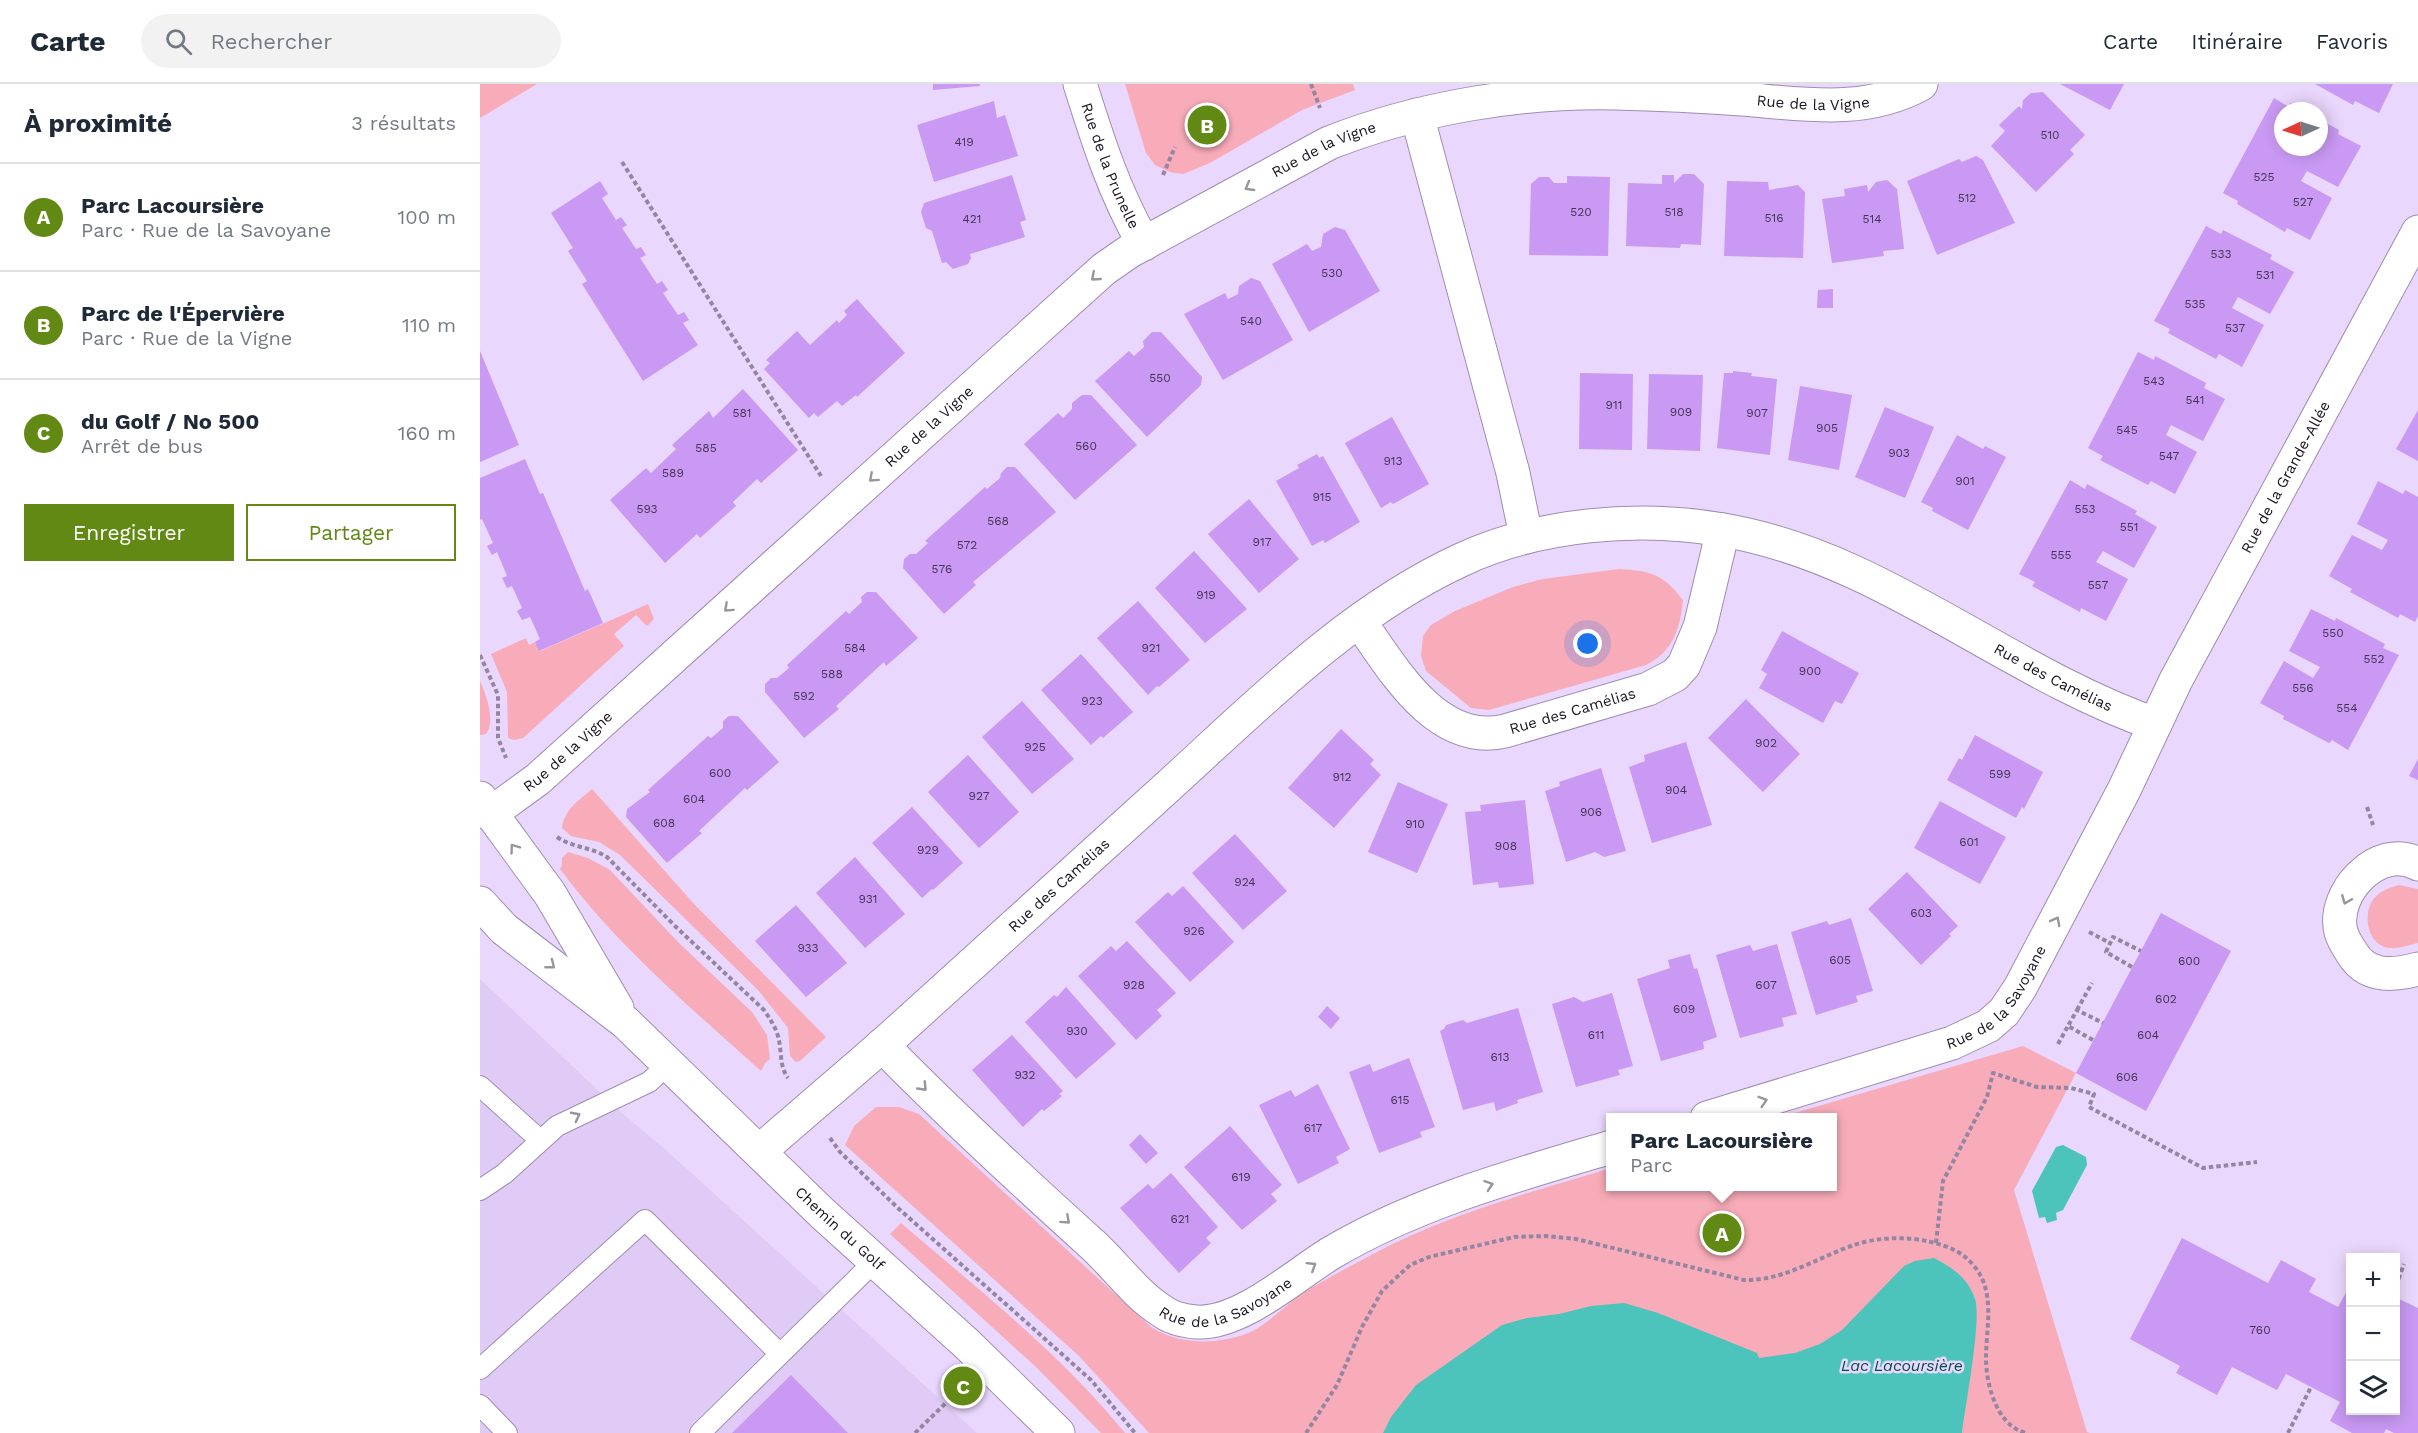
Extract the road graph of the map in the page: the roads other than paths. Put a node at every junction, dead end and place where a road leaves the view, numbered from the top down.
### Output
1 (1080, 84) edge
2 (1921, 84) edge
3 (1417, 115) junction
4 (2418, 232) edge
5 (1144, 244) junction
6 (1723, 530) junction
7 (1526, 536) junction
8 (1360, 622) junction
9 (2155, 723) junction
10 (485, 806) edge
11 (2418, 864) edge
12 (480, 903) edge
13 (2418, 969) edge
14 (625, 1022) junction
15 (882, 1046) junction
16 (669, 1064) junction
17 (480, 1086) edge
18 (1723, 1113) edge
19 (540, 1140) junction
20 (1606, 1148) edge
21 (760, 1151) junction
22 (480, 1190) edge
23 (875, 1261) junction
24 (780, 1354) junction
25 (480, 1369) edge
26 (480, 1405) edge
27 (507, 1433) edge
28 (700, 1433) edge
29 (1058, 1433) edge

1 - 5 street, Rue de la Prunelle
2 - 3 street, Rue de la Vigne
3 -> 5 street, Rue de la Vigne
3 - 7 street
4 - 9 street, Rue de la Grande-Allée
5 -> 10 street, Rue de la Vigne
6 - 7 street, Rue des Camélias
6 - 8 street, Rue des Camélias
6 - 9 street, Rue des Camélias
7 - 8 street, Rue des Camélias
8 - 15 street, Rue des Camélias
18 -> 9 street, Rue de la Savoyane
14 -> 10 street, Chemin du Golf
11 -> 13 street
12 -> 14 street, Chemin du Golf
14 - 16 street, Chemin du Golf
15 -> 20 street, Rue de la Savoyane
15 - 21 street, Rue des Camélias
19 -> 16 lane
16 - 21 street, Chemin du Golf
17 - 19 lane
19 - 22 lane
21 - 23 street, Chemin du Golf
23 - 24 lane
23 - 29 street, Chemin du Golf
24 - 25 lane
24 - 28 lane
26 - 27 lane

